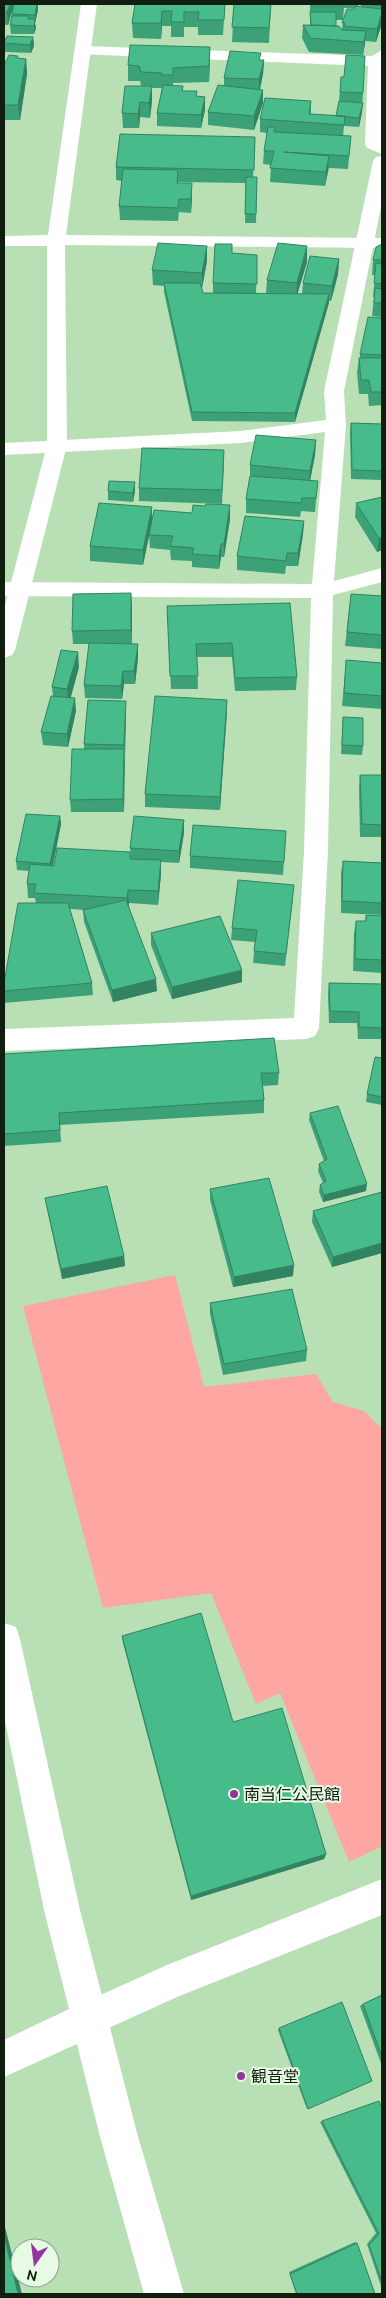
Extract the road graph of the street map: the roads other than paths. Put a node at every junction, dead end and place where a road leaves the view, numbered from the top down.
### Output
1 (89, 4) edge
2 (82, 50) junction
3 (379, 58) edge
4 (382, 149) edge
5 (382, 161) edge
6 (56, 240) junction
7 (4, 242) edge
8 (374, 243) edge
9 (336, 425) junction
10 (57, 445) junction
11 (4, 449) edge
12 (382, 575) edge
13 (12, 589) edge
14 (322, 591) junction
15 (4, 650) edge
16 (4, 1040) edge
17 (4, 1638) edge
18 (382, 1897) edge
19 (90, 2019) junction
20 (4, 2059) edge
21 (164, 2294) edge

1 - 2 street
2 - 3 street
2 - 6 street
3 - 4 street
5 - 8 street
6 - 7 street
6 - 8 street
6 - 10 street
8 - 9 street
9 - 10 street
9 - 14 street
10 - 11 street
10 - 13 street
12 - 14 street
13 - 14 street
13 - 15 street
14 - 16 street
17 - 19 street
18 - 19 street
19 - 20 street
19 - 21 street

